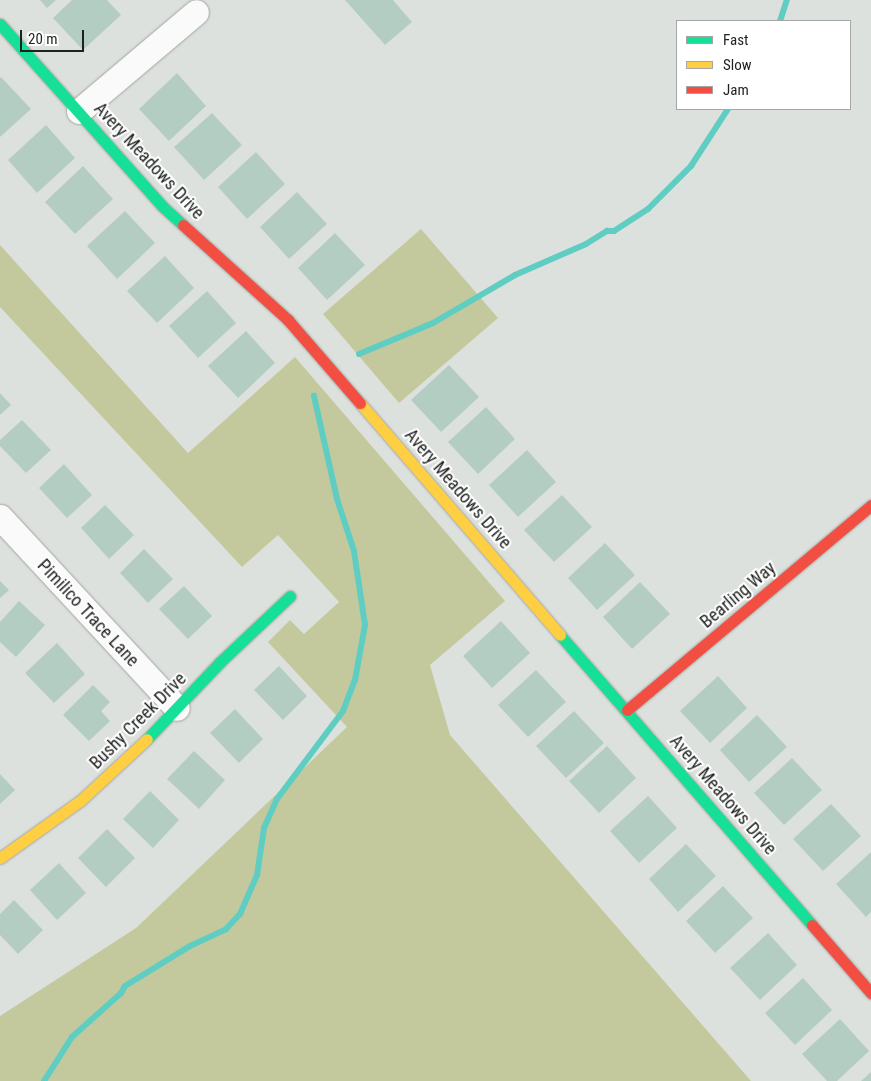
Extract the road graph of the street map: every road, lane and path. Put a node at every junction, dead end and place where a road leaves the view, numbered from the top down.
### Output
1 (196, 12) dead end
2 (0, 24) edge
3 (79, 111) junction
4 (871, 505) edge
5 (0, 517) edge
6 (290, 596) dead end
7 (176, 708) junction
8 (627, 710) junction
9 (0, 858) edge
10 (871, 993) edge

1 - 3 street
2 - 3 street, Avery Meadows Drive
3 - 8 street, Avery Meadows Drive
4 - 8 street, Bearling Way
5 - 7 street, Pimilico Trace Lane
6 - 7 street, Bushy Creek Drive
7 - 9 street, Bushy Creek Drive
8 - 10 street, Avery Meadows Drive

